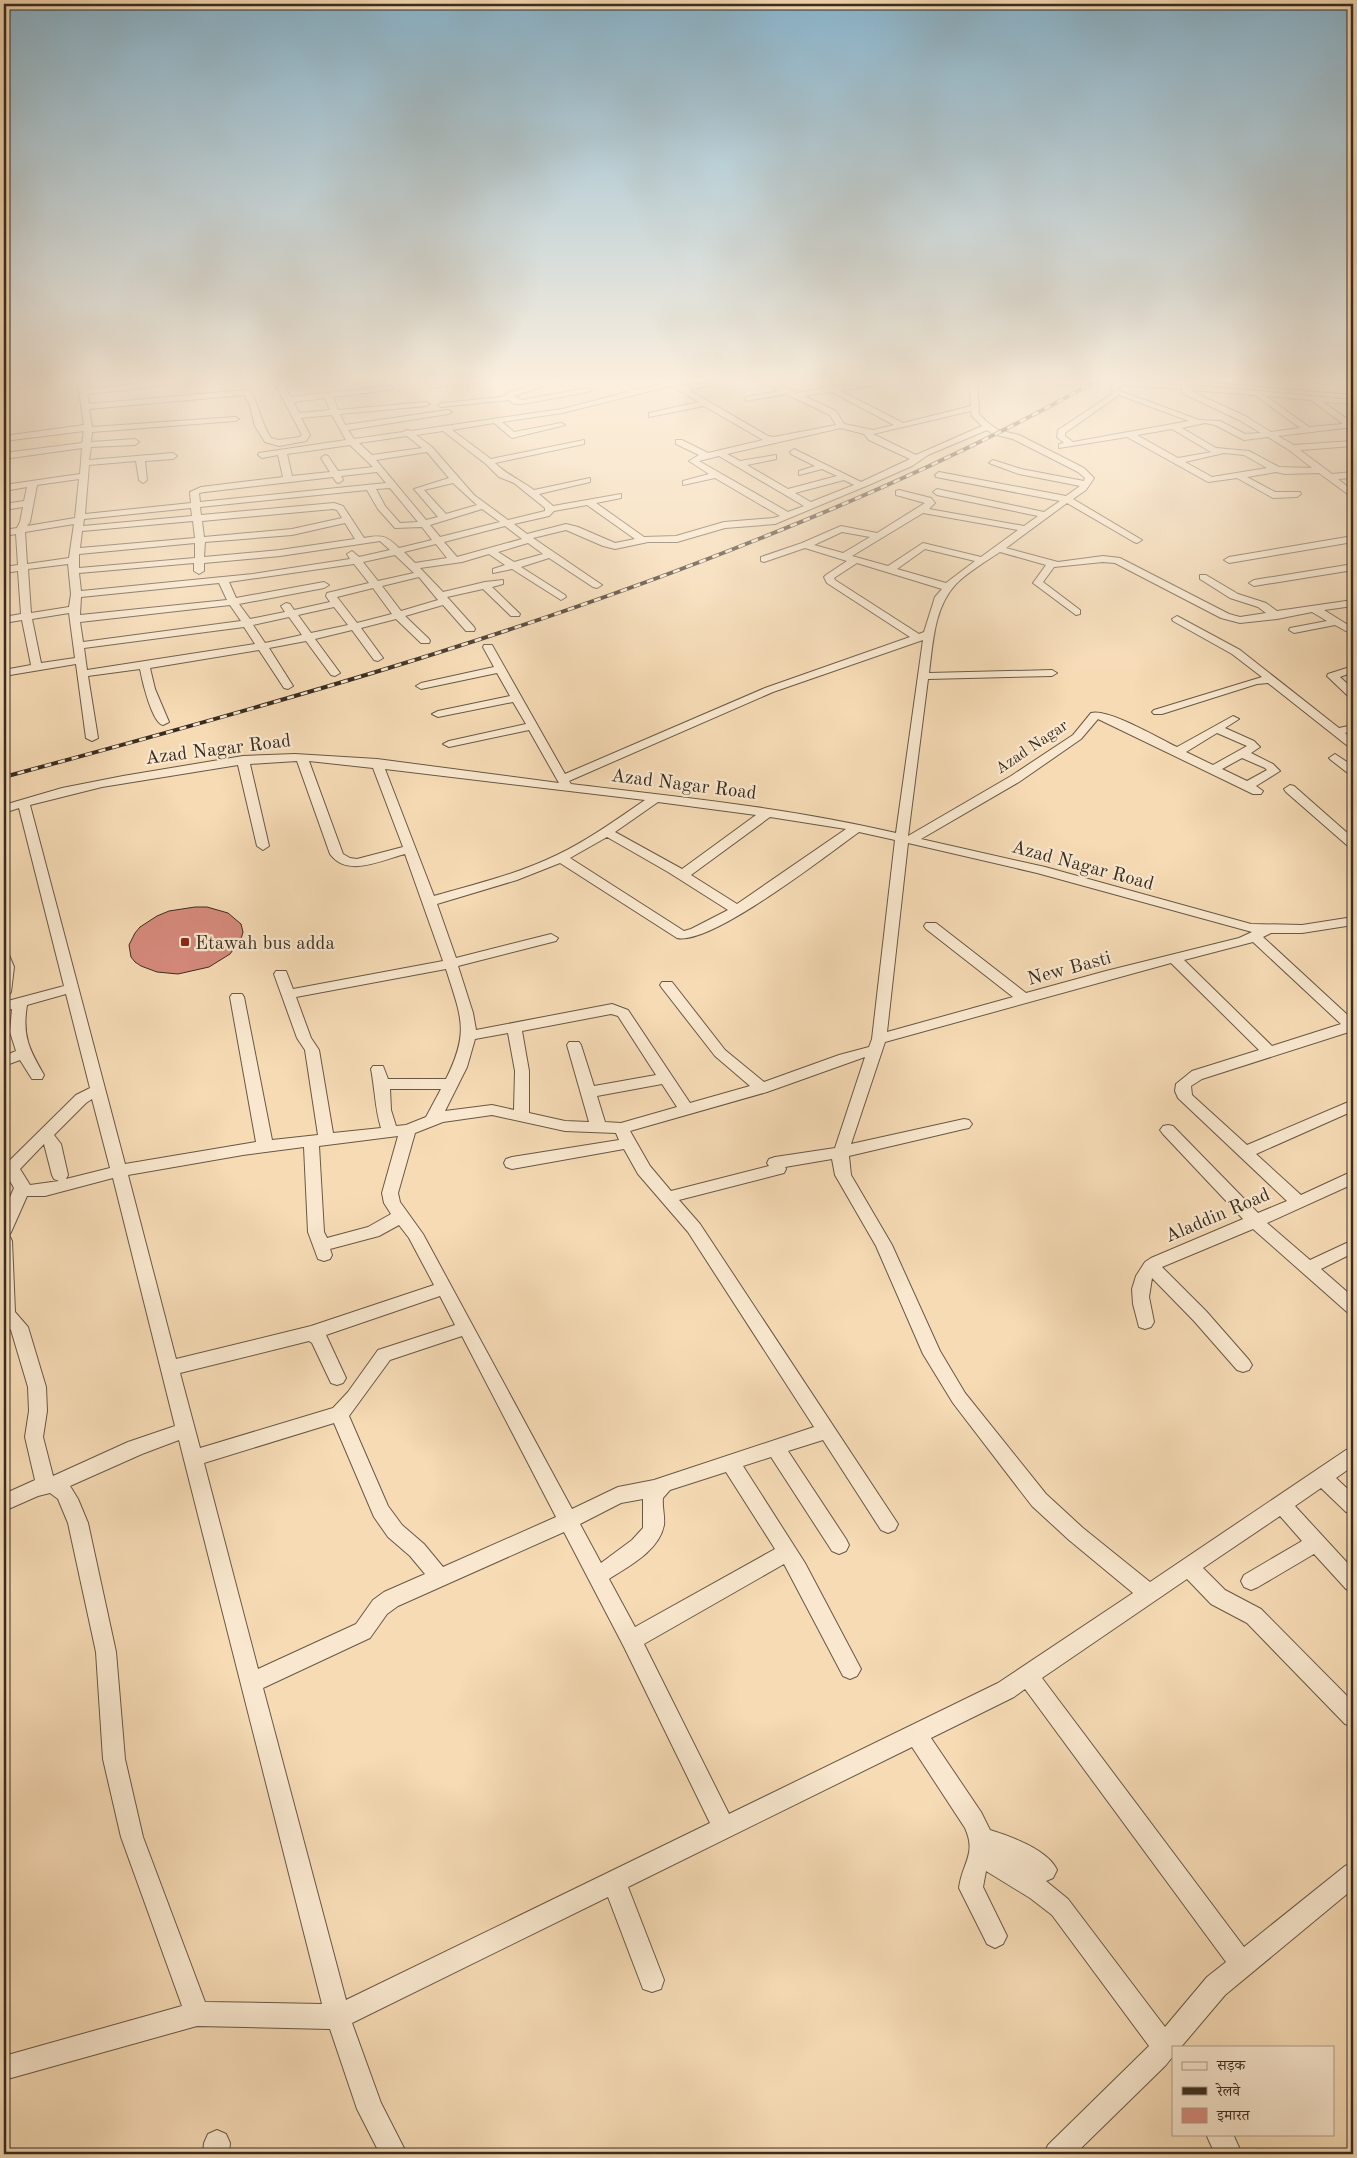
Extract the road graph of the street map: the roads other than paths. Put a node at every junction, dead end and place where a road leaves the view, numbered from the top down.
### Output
1 (65, 479) edge
2 (84, 479) edge
3 (242, 479) edge
4 (300, 479) edge
5 (337, 479) edge
6 (387, 479) edge
7 (454, 479) joint
8 (511, 479) edge
9 (700, 479) edge
10 (723, 479) edge
11 (765, 479) edge
12 (838, 479) edge
13 (848, 479) edge
14 (875, 479) edge
15 (959, 479) edge
16 (1060, 479) edge
17 (1090, 479) edge
18 (1243, 479) edge
19 (1333, 479) edge
20 (288, 480) joint
21 (587, 480) dead end
22 (34, 483) junction
23 (686, 483) dead end
24 (243, 484) junction
25 (1086, 484) junction
26 (392, 485) junction
27 (861, 485) junction
28 (370, 487) junction
29 (4, 488) edge
30 (346, 490) junction
31 (787, 492) junction
32 (937, 492) dead end
33 (532, 493) junction
34 (899, 493) dead end
35 (1297, 494) dead end
36 (1353, 495) edge
37 (618, 496) dead end
38 (1066, 499) junction
39 (245, 500) junction
40 (589, 502) junction
41 (29, 503) junction
42 (998, 505) junction
43 (196, 506) junction
44 (484, 506) junction
45 (812, 506) junction
46 (4, 507) edge
47 (551, 509) junction
48 (922, 510) junction
49 (1046, 515) junction
50 (787, 516) junction
51 (444, 518) junction
52 (198, 519) junction
53 (348, 520) junction
54 (983, 521) junction
55 (78, 522) junction
56 (507, 523) junction
57 (423, 524) junction
58 (249, 525) junction
59 (1025, 529) junction
60 (20, 530) junction
61 (4, 533) edge
62 (143, 534) junction
63 (878, 536) junction
64 (528, 539) junction
65 (1353, 539) edge
66 (200, 540) junction
67 (361, 540) junction
68 (642, 540) junction
69 (1137, 540) dead end
70 (436, 541) junction
71 (342, 544) junction
72 (805, 545) junction
73 (999, 549) junction
74 (396, 551) junction
75 (490, 551) junction
76 (74, 555) junction
77 (550, 555) junction
78 (251, 556) junction
79 (844, 557) junction
80 (764, 559) dead end
81 (357, 560) junction
82 (454, 560) junction
83 (855, 560) junction
84 (983, 560) junction
85 (1229, 560) dead end
86 (198, 561) junction
87 (1051, 564) junction
88 (412, 566) junction
89 (513, 566) junction
90 (22, 567) junction
91 (1353, 567) edge
92 (312, 568) junction
93 (4, 570) edge
94 (889, 570) junction
95 (496, 571) dead end
96 (74, 572) junction
97 (421, 574) junction
98 (267, 575) junction
99 (254, 577) junction
100 (1203, 577) dead end
101 (222, 579) junction
102 (199, 582) junction
103 (500, 582) dead end
104 (1254, 583) dead end
105 (324, 584) junction
106 (375, 585) junction
107 (597, 585) dead end
108 (485, 586) junction
109 (947, 587) junction
110 (278, 593) junction
111 (76, 594) junction
112 (561, 597) dead end
113 (442, 598) junction
114 (333, 600) junction
115 (232, 602) junction
116 (1353, 604) edge
117 (1316, 610) junction
118 (1076, 612) dead end
119 (291, 613) junction
120 (74, 614) junction
121 (515, 614) dead end
122 (26, 616) junction
123 (399, 616) junction
124 (1277, 616) junction
125 (1177, 619) dead end
126 (4, 620) edge
127 (1336, 622) junction
128 (248, 623) junction
129 (354, 628) junction
130 (470, 629) dead end
131 (1294, 630) dead end
132 (1353, 632) edge
133 (929, 634) junction
134 (310, 638) junction
135 (918, 638) junction
136 (425, 641) dead end
137 (214, 642) junction
138 (78, 646) junction
139 (263, 647) junction
140 (488, 647) dead end
141 (129, 654) junction
142 (378, 658) dead end
143 (80, 660) junction
144 (144, 665) junction
145 (37, 668) junction
146 (501, 669) junction
147 (1353, 669) edge
148 (335, 673) dead end
149 (1052, 673) dead end
150 (4, 674) edge
151 (82, 674) junction
152 (924, 676) junction
153 (1276, 683) junction
154 (288, 686) dead end
155 (421, 686) dead end
156 (1353, 695) edge
157 (517, 698) junction
158 (1158, 712) dead end
159 (438, 714) dead end
160 (1233, 720) dead end
161 (163, 722) dead end
162 (532, 726) junction
163 (1218, 728) junction
164 (1353, 728) edge
165 (1336, 732) junction
166 (92, 738) dead end
167 (449, 744) dead end
168 (1353, 745) edge
169 (1178, 752) junction
170 (1243, 754) junction
171 (302, 756) junction
172 (1335, 758) dead end
173 (244, 760) junction
174 (377, 763) junction
175 (1214, 769) junction
176 (1353, 771) edge
177 (565, 784) junction
178 (1290, 789) dead end
179 (656, 798) junction
180 (23, 802) junction
181 (4, 809) edge
182 (767, 813) junction
183 (857, 828) junction
184 (606, 832) junction
185 (907, 838) junction
186 (1353, 844) edge
187 (263, 846) dead end
188 (410, 849) junction
189 (560, 858) junction
190 (682, 875) junction
191 (429, 902) junction
192 (737, 910) junction
193 (1353, 921) edge
194 (931, 926) dead end
195 (1261, 933) junction
196 (551, 938) dead end
197 (4, 958) edge
198 (1174, 958) junction
199 (451, 964) junction
200 (281, 974) dead end
201 (667, 986) dead end
202 (71, 988) junction
203 (288, 994) junction
204 (4, 997) edge
205 (237, 997) dead end
206 (1023, 998) junction
207 (20, 1002) junction
208 (514, 1027) junction
209 (1352, 1027) edge
210 (469, 1036) junction
211 (877, 1044) junction
212 (574, 1045) dead end
213 (1269, 1052) junction
214 (23, 1054) junction
215 (4, 1061) edge
216 (37, 1075) dead end
217 (666, 1078) junction
218 (450, 1084) junction
219 (762, 1088) junction
220 (98, 1090) junction
221 (588, 1092) junction
222 (1353, 1105) edge
223 (688, 1110) junction
224 (521, 1115) junction
225 (433, 1119) junction
226 (964, 1124) dead end
227 (599, 1128) junction
228 (399, 1130) junction
229 (1168, 1130) dead end
230 (45, 1135) junction
231 (625, 1135) junction
232 (319, 1140) junction
233 (265, 1146) junction
234 (841, 1152) junction
235 (1244, 1153) junction
236 (512, 1163) dead end
237 (119, 1171) junction
238 (8, 1173) edge
239 (60, 1175) dead end
240 (1353, 1177) edge
241 (22, 1188) junction
242 (669, 1197) junction
243 (1299, 1203) junction
244 (401, 1216) junction
245 (1256, 1222) junction
246 (4, 1230) edge
247 (4, 1241) edge
248 (1353, 1246) edge
249 (1151, 1267) junction
250 (1308, 1268) junction
251 (444, 1288) junction
252 (1353, 1307) edge
253 (5, 1314) edge
254 (1145, 1322) dead end
255 (466, 1328) junction
256 (312, 1333) junction
257 (1243, 1365) dead end
258 (170, 1368) junction
259 (337, 1378) dead end
260 (340, 1414) junction
261 (186, 1430) junction
262 (826, 1431) junction
263 (775, 1448) junction
264 (1353, 1456) edge
265 (193, 1458) junction
266 (730, 1462) junction
267 (1322, 1477) junction
268 (50, 1485) junction
269 (657, 1488) junction
270 (4, 1503) edge
271 (1281, 1504) junction
272 (1353, 1506) edge
273 (568, 1521) junction
274 (888, 1524) dead end
275 (1316, 1542) junction
276 (839, 1545) dead end
277 (788, 1552) junction
278 (1188, 1567) junction
279 (597, 1576) junction
280 (439, 1577) junction
281 (1251, 1581) dead end
282 (1353, 1583) edge
283 (1149, 1593) junction
284 (631, 1640) junction
285 (850, 1669) dead end
286 (1027, 1675) junction
287 (251, 1683) junction
288 (1353, 1717) edge
289 (916, 1734) junction
290 (724, 1828) junction
291 (982, 1847) junction
292 (1045, 1870) dead end
293 (1353, 1874) edge
294 (614, 1881) junction
295 (995, 1936) dead end
296 (1242, 1964) junction
297 (652, 1980) dead end
298 (197, 2014) junction
299 (338, 2017) junction
300 (1170, 2045) edge
301 (4, 2068) edge
302 (1220, 2136) edge
303 (394, 2154) edge
304 (1057, 2154) edge
305 (1229, 2154) edge

1 - 22 street
2 - 55 street
3 - 24 street
4 - 20 street
5 - 30 street
6 - 26 street
7 - 44 street
7 - 51 street
8 - 33 street
9 - 23 street
10 - 50 street
11 - 31 street
12 - 31 street
13 - 27 street
14 - 27 street
15 - 38 street
16 - 25 street
17 - 25 street
18 - 35 street
19 - 36 street
20 - 24 street
21 - 33 street
22 - 29 street
22 - 41 street
24 - 39 street
24 - 43 street
25 - 38 street
26 - 28 street
26 - 57 street
27 - 45 street
28 - 30 street
28 - 57 street
30 - 39 street
31 - 45 street
32 - 42 street
33 - 47 street
34 - 48 street
37 - 40 street
38 - 49 street
38 - 69 street
39 - 43 street
39 - 58 street
40 - 47 street
40 - 68 street
41 - 46 street
41 - 60 street
42 - 49 street
42 - 54 street
43 - 52 street
43 - 55 street
44 - 51 street
44 - 56 street
45 - 50 street
47 - 56 street
48 - 54 street
48 - 63 street
49 - 59 street
50 - 68 street
51 - 57 street
52 - 58 street
52 - 62 street
52 - 66 street
53 - 58 street
53 - 58 street
53 - 67 street
54 - 59 street
55 - 60 street
55 - 62 street
55 - 76 street
56 - 64 street
56 - 70 street
57 - 70 street
58 - 66 street
58 - 78 street
59 - 73 street
60 - 61 street
60 - 90 street
62 - 66 street
62 - 76 street
63 - 72 street
63 - 79 street
64 - 68 street
64 - 75 street
64 - 77 street
65 - 85 street
66 - 86 street
67 - 71 street
67 - 74 street
70 - 74 street
70 - 82 street
71 - 78 street
71 - 81 street
72 - 79 street
72 - 80 street
73 - 84 street
73 - 87 street
74 - 81 street
74 - 88 street
75 - 82 street
75 - 89 street
76 - 90 street
76 - 96 street
77 - 89 street
77 - 107 street
78 - 86 street
78 - 99 street
79 - 83 street
81 - 92 street
81 - 106 street
82 - 88 street
83 - 94 street
83 - 135 street
84 - 94 street
84 - 109 street
86 - 96 street
86 - 102 street
87 - 118 street
87 - 124 street
88 - 97 street
89 - 95 street
89 - 112 street
90 - 93 street
90 - 122 street
91 - 104 street
92 - 98 street
92 - 105 street
94 - 109 street
96 - 111 street
97 - 106 street
97 - 113 street
98 - 99 street
98 - 110 street
99 - 101 street
100 - 124 street
101 - 102 street
101 - 115 street
102 - 111 street
103 - 108 street
105 - 110 street
105 - 114 street
106 - 114 street
106 - 123 street
108 - 113 street
108 - 121 street
109 - 133 street
110 - 115 street
110 - 119 street
111 - 120 street
113 - 123 street
113 - 130 street
114 - 119 street
114 - 129 street
115 - 120 street
115 - 128 street
116 - 117 street
117 - 124 street
117 - 127 street
119 - 128 street
119 - 134 street
120 - 122 street
120 - 138 street
122 - 126 street
122 - 145 street
123 - 129 street
123 - 136 street
125 - 153 street
127 - 131 street
127 - 132 street
128 - 137 street
128 - 139 street
129 - 134 street
129 - 142 street
133 - 135 street
133 - 152 street
134 - 139 street
134 - 148 street
135 - 177 street
137 - 139 street
137 - 141 street
137 - 144 street
138 - 141 street
138 - 143 street
139 - 154 street
140 - 146 street
141 - 144 street
141 - 151 street
143 - 145 street
143 - 151 street
144 - 161 street
145 - 150 street
146 - 155 street
146 - 157 street
147 - 156 street
149 - 152 street
151 - 166 street
152 - 185 street
153 - 158 street
153 - 165 street
157 - 159 street
157 - 162 street
160 - 163 street
162 - 167 street
162 - 177 street
163 - 169 street
163 - 170 street
164 - 165 street
165 - 168 street
169 - 175 street, Azad Nagar
169 - 185 street, Azad Nagar
170 - 175 street
170 - 175 street, Azad Nagar
171 - 173 street, Azad Nagar Road
171 - 174 street, Azad Nagar Road
171 - 188 street
172 - 176 street
173 - 180 street, Azad Nagar Road
173 - 187 street
174 - 177 street, Azad Nagar Road
174 - 188 street
177 - 179 street, Azad Nagar Road
178 - 186 street
179 - 182 street, Azad Nagar Road
179 - 184 street
180 - 181 street, Azad Nagar Road
180 - 202 street
182 - 183 street, Azad Nagar Road
182 - 190 street
183 - 185 street, Azad Nagar Road
183 - 192 street
184 - 189 street
184 - 190 street
185 - 195 street, Azad Nagar Road
185 - 211 street
188 - 191 street
189 - 191 street
189 - 192 street
190 - 192 street
191 - 199 street
193 - 195 street, Azad Nagar Road
194 - 206 street
195 - 198 street, New Basti
195 - 209 street
196 - 199 street
197 - 204 street
198 - 206 street, New Basti
198 - 213 street
199 - 203 street
199 - 210 street
200 - 203 street
201 - 219 street
202 - 207 street
202 - 220 street
203 - 232 street
204 - 207 street
205 - 233 street
206 - 211 street, New Basti
207 - 214 street
208 - 210 street
208 - 217 street
208 - 224 street
209 - 213 street
210 - 218 street
211 - 219 street, New Basti
211 - 234 street
212 - 221 street
213 - 235 street
214 - 215 street
214 - 216 street
217 - 221 street
217 - 223 street
218 - 225 street
218 - 228 street
219 - 223 street, New Basti
220 - 230 street
220 - 237 street
221 - 227 street
222 - 235 street
223 - 231 street, New Basti
224 - 225 street
224 - 227 street
225 - 228 street
226 - 234 street
227 - 231 street
228 - 232 street
228 - 244 street
229 - 245 street
230 - 238 street
230 - 239 street
231 - 236 street
231 - 242 street
232 - 233 street
232 - 244 street
233 - 237 street
234 - 242 street
234 - 283 street
235 - 243 street
237 - 241 street
237 - 258 street
238 - 241 street
240 - 243 street, Aladdin Road
241 - 246 street
242 - 262 street
243 - 245 street, Aladdin Road
244 - 251 street
245 - 249 street, Aladdin Road
245 - 250 street
247 - 253 street
248 - 250 street
249 - 254 street
249 - 257 street
250 - 252 street
251 - 255 street
251 - 256 street
253 - 268 street
255 - 260 street
255 - 273 street
256 - 258 street
256 - 259 street
258 - 261 street
260 - 265 street
260 - 280 street
261 - 265 street
261 - 268 street
262 - 263 street
262 - 274 street
263 - 266 street
263 - 276 street
264 - 267 street
265 - 287 street
266 - 269 street
266 - 277 street
267 - 271 street
267 - 272 street
268 - 270 street
268 - 298 street
269 - 273 street
269 - 279 street
271 - 275 street
271 - 278 street
273 - 279 street
273 - 280 street
275 - 281 street
275 - 282 street
277 - 284 street
277 - 285 street
278 - 283 street
278 - 288 street
279 - 284 street
280 - 287 street
283 - 286 street
284 - 290 street
286 - 289 street
286 - 296 street
287 - 299 street
289 - 290 street
289 - 291 street
290 - 294 street
291 - 292 street
291 - 295 street
291 - 300 street
293 - 296 street
294 - 297 street
294 - 299 street
296 - 300 street
298 - 299 street
298 - 301 street
299 - 303 street
300 - 304 street
302 - 305 street

